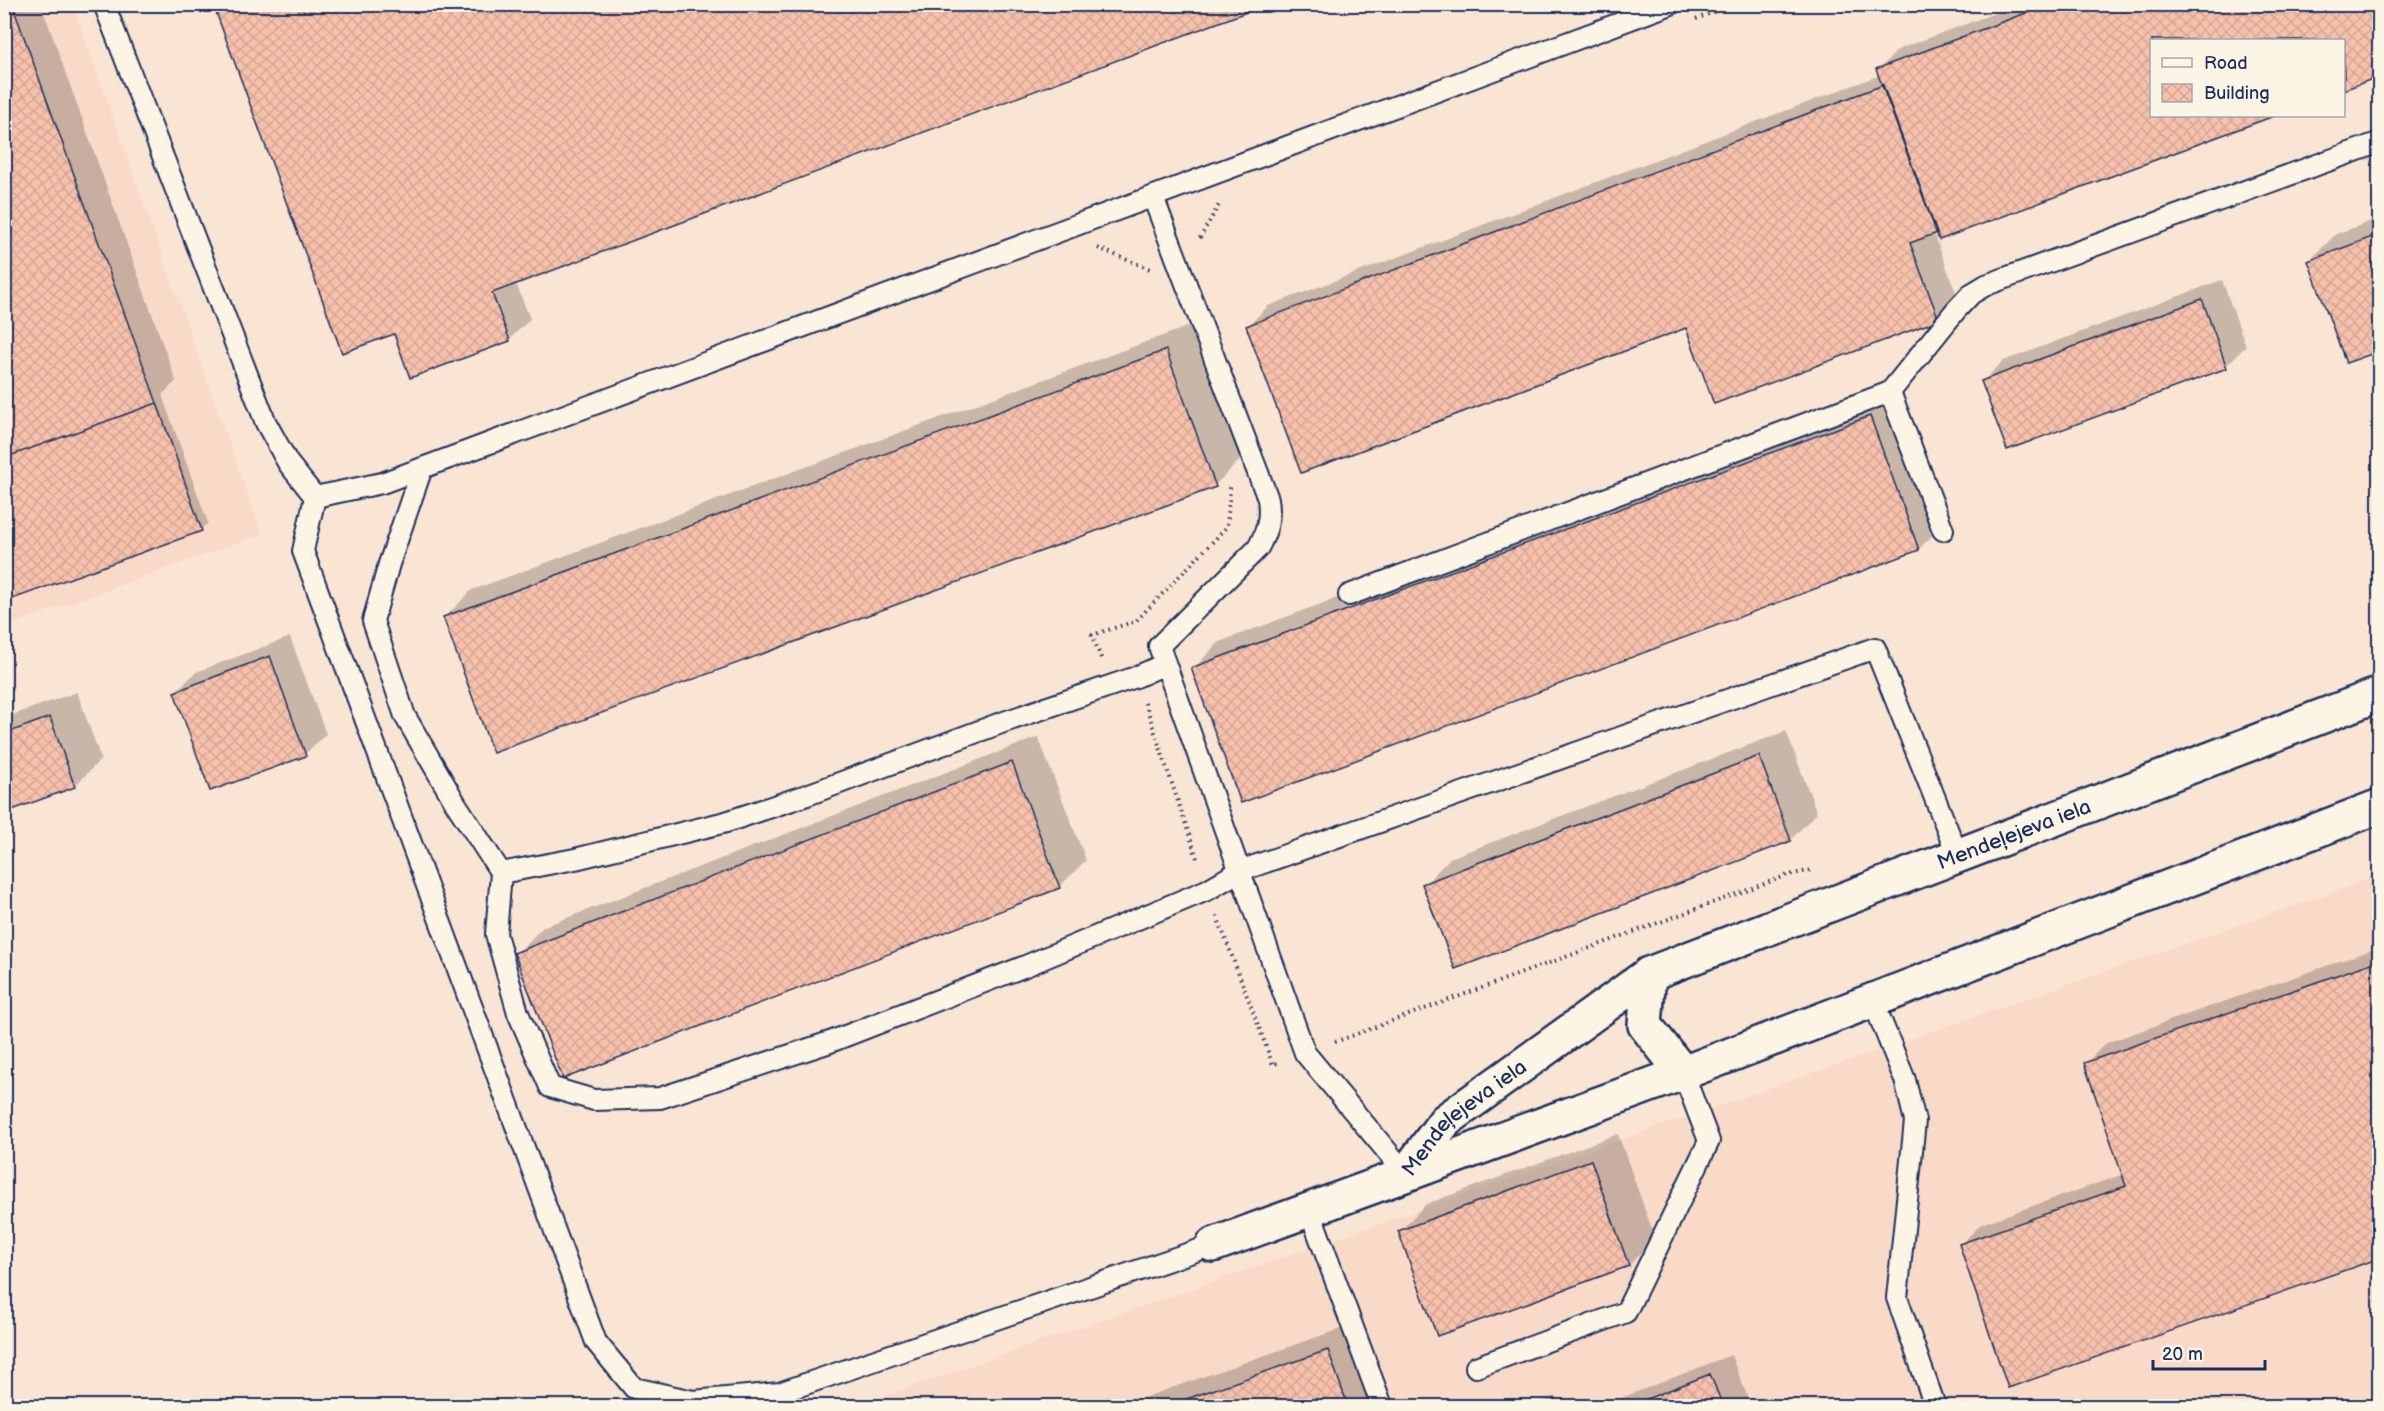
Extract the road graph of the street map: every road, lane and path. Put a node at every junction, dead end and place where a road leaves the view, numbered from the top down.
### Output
1 (104, 4) edge
2 (1671, 4) edge
3 (2379, 142) edge
4 (1153, 197) junction
5 (1890, 392) junction
6 (422, 468) junction
7 (315, 497) junction
8 (1943, 530) dead end
9 (1349, 595) dead end
10 (1165, 664) junction
11 (2379, 694) edge
12 (2379, 806) edge
13 (1958, 856) junction
14 (1240, 871) junction
15 (501, 873) junction
16 (1649, 974) junction
17 (1873, 1001) junction
18 (1683, 1073) junction
19 (1406, 1174) junction
20 (1309, 1209) junction
21 (1213, 1245) joint
22 (1476, 1367) dead end
23 (1382, 1407) edge
24 (1935, 1407) edge

1 - 7 lane
2 - 4 lane
3 - 5 lane
4 - 6 lane
4 - 10 lane
5 - 8 lane
5 - 9 lane
6 - 7 lane
6 - 15 lane
7 - 21 lane
10 - 14 lane
10 - 15 lane
11 - 13 street, Mendeļejeva iela
12 - 17 street, Mendeļejeva iela
13 - 14 lane
13 - 16 street, Mendeļejeva iela
14 - 15 lane
14 - 19 lane
16 - 18 street
16 - 19 street, Mendeļejeva iela
17 - 18 street, Mendeļejeva iela
17 - 24 lane
18 - 19 street, Mendeļejeva iela
18 - 22 lane
19 - 20 street
20 - 21 street
20 - 23 lane

